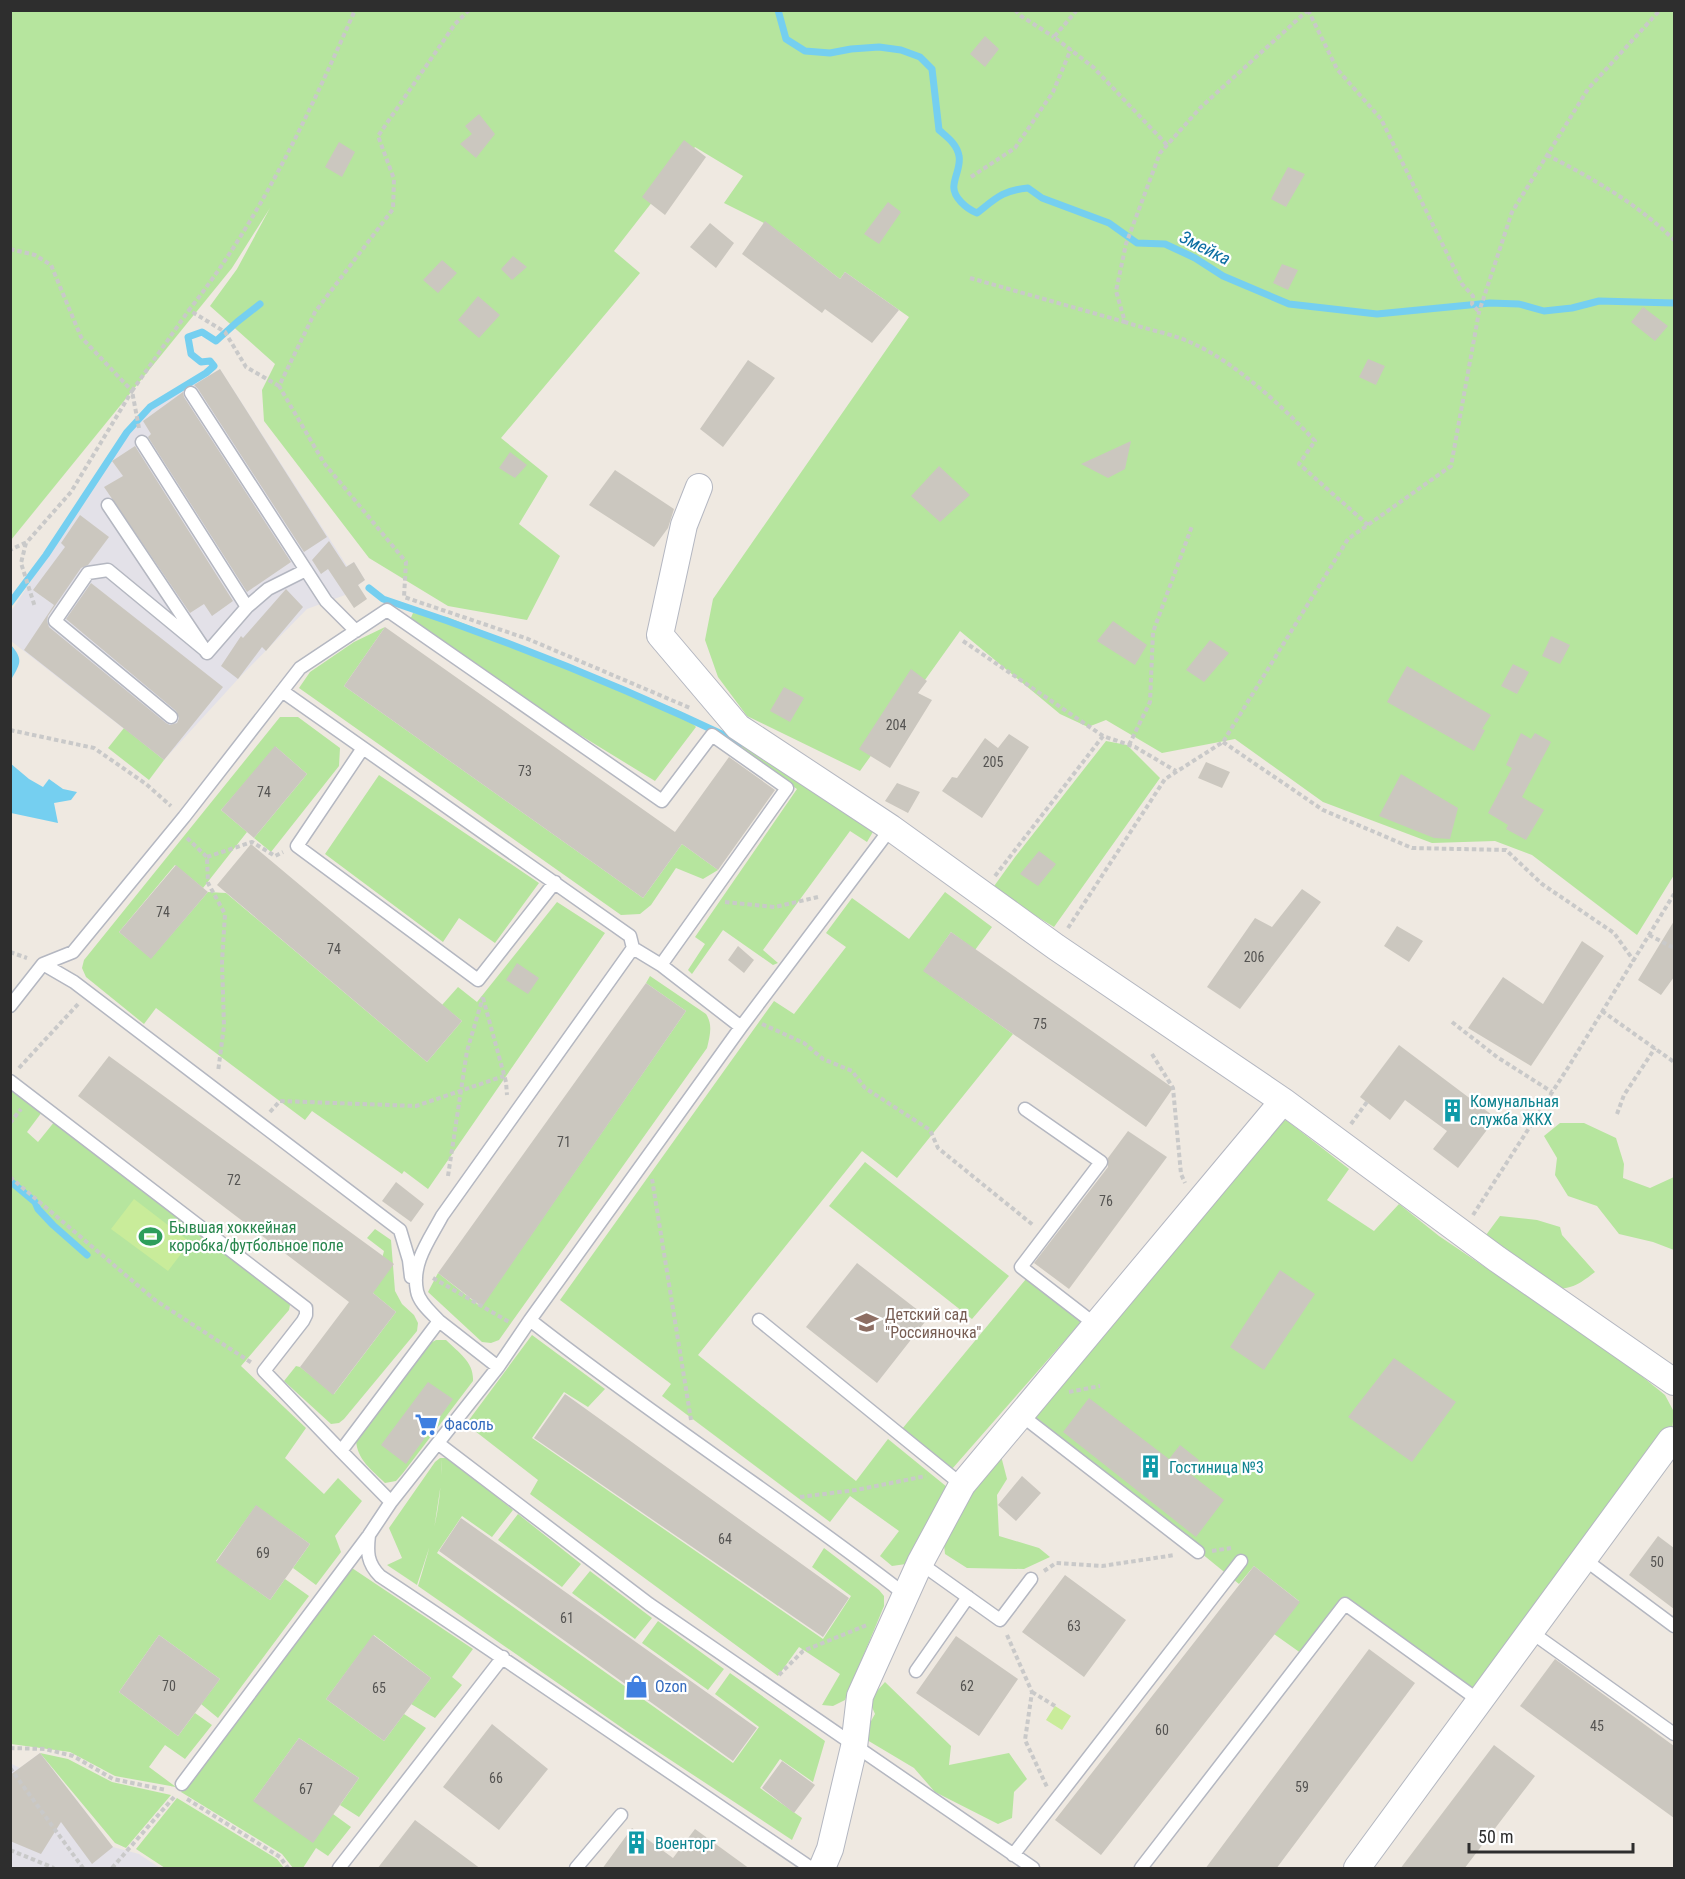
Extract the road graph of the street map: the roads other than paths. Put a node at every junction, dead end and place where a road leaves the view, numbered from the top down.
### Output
1 (191, 393) dead end
2 (142, 442) dead end
3 (699, 487) dead end
4 (108, 505) dead end
5 (306, 570) junction
6 (247, 607) junction
7 (356, 631) junction
8 (205, 650) junction
9 (282, 691) junction
10 (171, 717) dead end
11 (363, 748) junction
12 (891, 828) junction
13 (555, 882) junction
14 (633, 948) junction
15 (73, 952) junction
16 (43, 964) junction
17 (661, 965) junction
18 (74, 982) junction
19 (10, 1006) edge
20 (745, 1022) junction
21 (10, 1082) edge
22 (1283, 1101) junction
23 (1024, 1109) dead end
24 (417, 1292) junction
25 (530, 1320) junction
26 (759, 1320) dead end
27 (440, 1321) junction
28 (1095, 1325) junction
29 (498, 1367) junction
30 (1674, 1382) edge
31 (1021, 1415) junction
32 (1671, 1440) dead end
33 (439, 1444) junction
34 (341, 1451) junction
35 (956, 1480) junction
36 (391, 1502) junction
37 (369, 1535) junction
38 (1197, 1552) road end
39 (352, 1557) junction
40 (1584, 1559) junction
41 (1241, 1561) dead end
42 (920, 1563) junction
43 (380, 1576) junction
44 (1031, 1579) road end
45 (906, 1596) junction
46 (968, 1597) junction
47 (1674, 1626) edge
48 (1531, 1632) junction
49 (503, 1657) junction
50 (916, 1671) dead end
51 (1481, 1702) junction
52 (1674, 1734) edge
53 (854, 1747) junction
54 (180, 1789) road end
55 (621, 1815) dead end
56 (1013, 1855) junction
57 (339, 1869) edge
58 (576, 1869) edge
59 (811, 1869) edge
60 (822, 1869) edge
61 (1033, 1869) edge
62 (1141, 1869) edge
63 (1358, 1869) edge

1 - 5 lane
2 - 6 lane
3 - 12 street
4 - 8 lane
5 - 6 lane
5 - 7 lane
6 - 8 lane
7 - 9 lane
7 - 17 lane
8 - 10 lane
9 - 11 lane
9 - 15 lane
11 - 13 lane
11 - 13 lane
12 - 20 lane
12 - 22 street
13 - 14 lane
14 - 17 lane
14 - 24 lane
15 - 16 lane
15 - 18 lane
16 - 18 lane
16 - 19 lane
17 - 20 lane
18 - 24 lane
20 - 25 lane
21 - 34 lane
22 - 28 street
22 - 30 street
23 - 28 lane
24 - 27 lane
25 - 29 lane
25 - 45 lane
26 - 35 lane
27 - 29 lane
27 - 34 lane
28 - 31 street
29 - 33 lane
31 - 35 street
31 - 38 lane
32 - 40 street
33 - 36 lane
33 - 53 lane
34 - 36 lane
35 - 42 street
36 - 37 lane
37 - 39 lane
37 - 43 lane
39 - 43 lane
39 - 54 lane
40 - 47 lane
40 - 48 street
41 - 56 lane
42 - 45 street
42 - 46 lane
43 - 49 lane
44 - 46 lane
45 - 53 street
46 - 50 lane
48 - 51 street
48 - 52 lane
49 - 57 lane
49 - 59 lane
51 - 62 lane
51 - 63 street
53 - 56 lane
53 - 60 street
55 - 58 lane
56 - 61 lane

